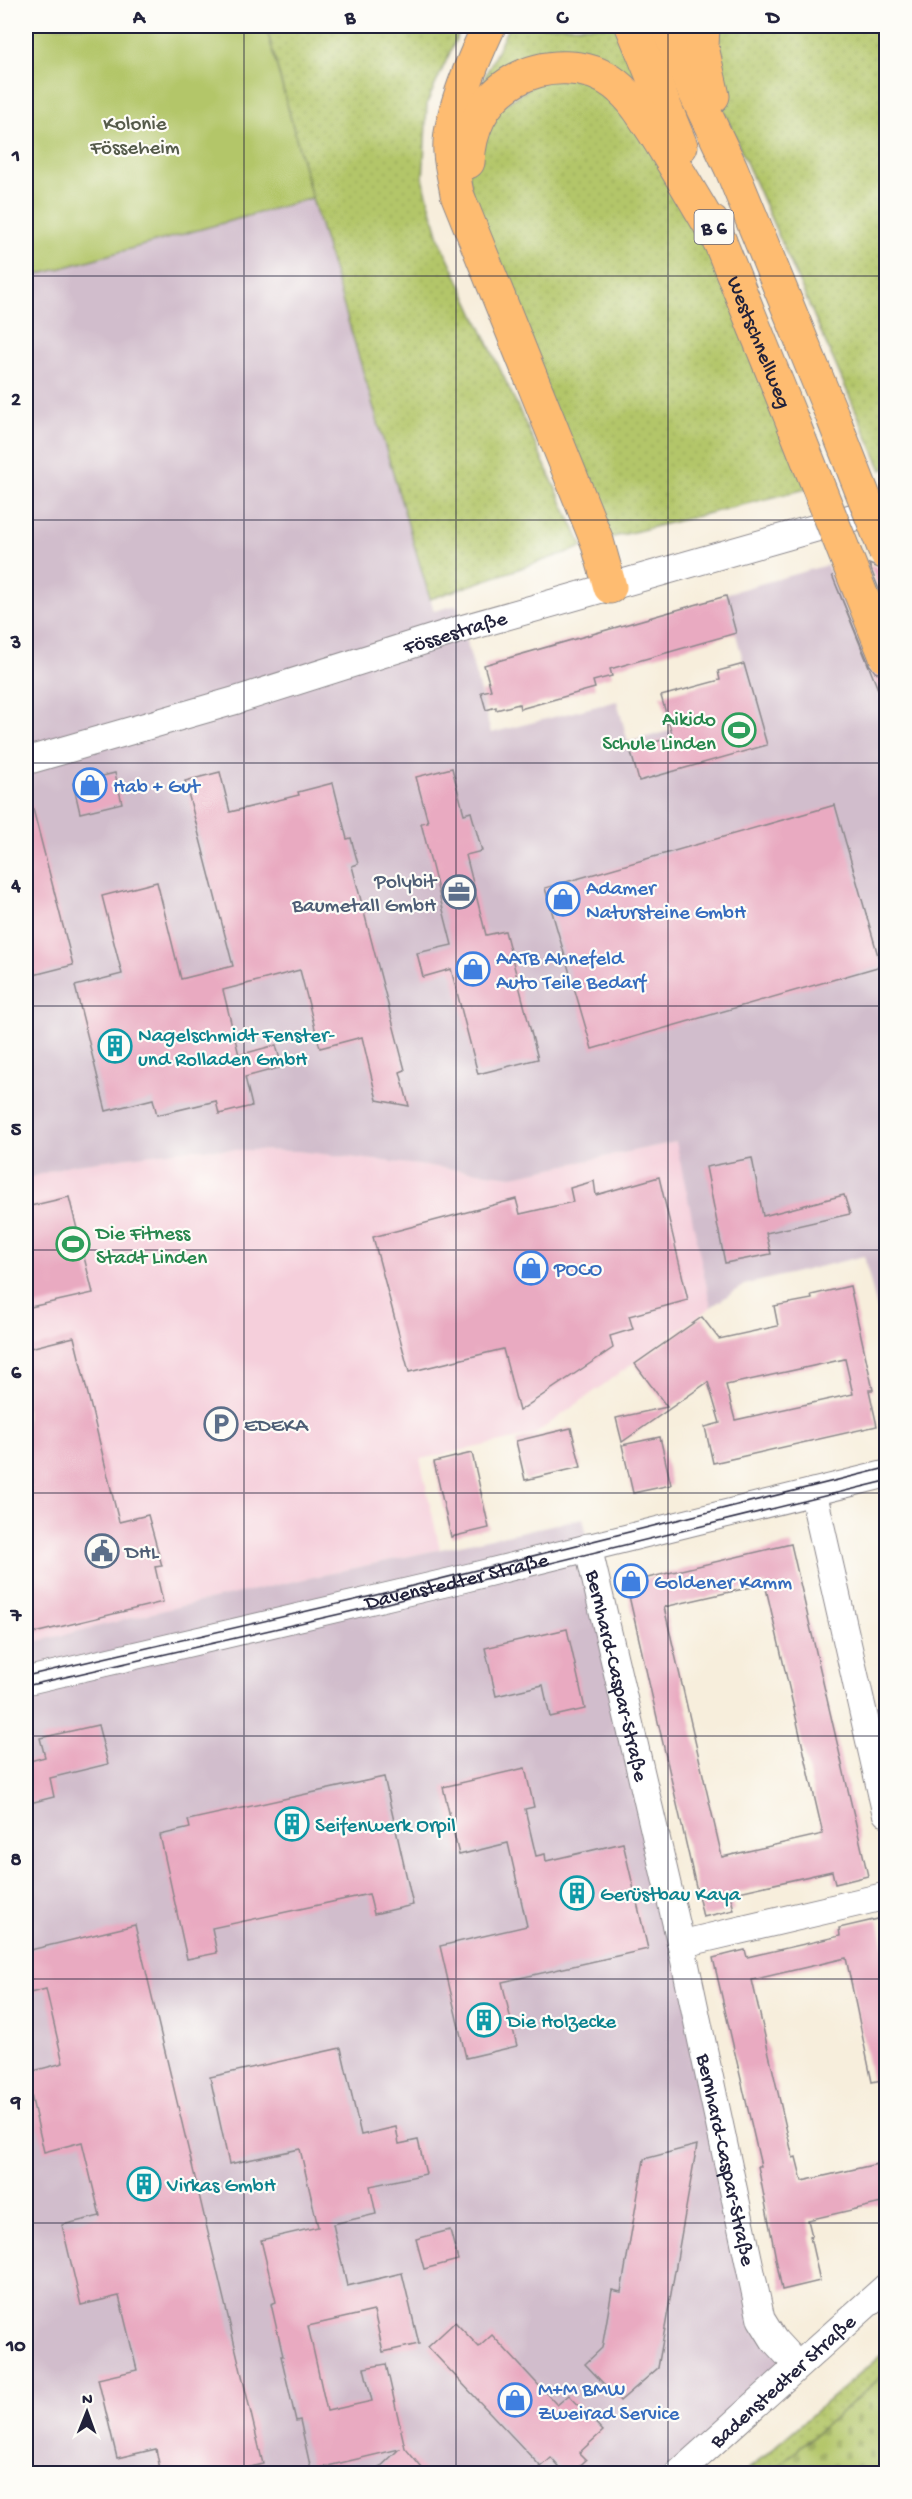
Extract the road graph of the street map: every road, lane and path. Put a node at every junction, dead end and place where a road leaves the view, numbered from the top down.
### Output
1 (489, 26) edge
2 (633, 26) edge
3 (667, 26) edge
4 (703, 26) edge
5 (731, 168) junction
6 (471, 230) junction
7 (720, 242) junction
8 (886, 508) edge
9 (886, 553) edge
10 (610, 587) junction
11 (886, 657) edge
12 (26, 761) edge
13 (886, 1474) edge
14 (813, 1492) junction
15 (588, 1547) junction
16 (26, 1681) edge
17 (886, 1813) edge
18 (886, 1896) edge
19 (681, 1944) junction
20 (886, 2287) edge
21 (797, 2365) junction
22 (678, 2474) edge

1 - 6 highway
2 - 7 highway, Westschnellweg / B 6
3 - 5 highway, Westschnellweg / B 6
4 - 5 highway
5 - 9 highway, Westschnellweg / B 6, bridge
6 - 7 highway
6 - 10 highway
7 - 11 highway, Westschnellweg / B 6, bridge
8 - 10 street, Fössestraße
10 - 12 street, Fössestraße
13 - 14 street, Davenstedter Straße
14 - 15 street, Davenstedter Straße
14 - 17 street
15 - 16 street, Davenstedter Straße
15 - 19 street, Bernhard-Caspar-Straße
18 - 19 street
19 - 21 street, Bernhard-Caspar-Straße
20 - 21 street, Badenstedter Straße
21 - 22 street, Badenstedter Straße

